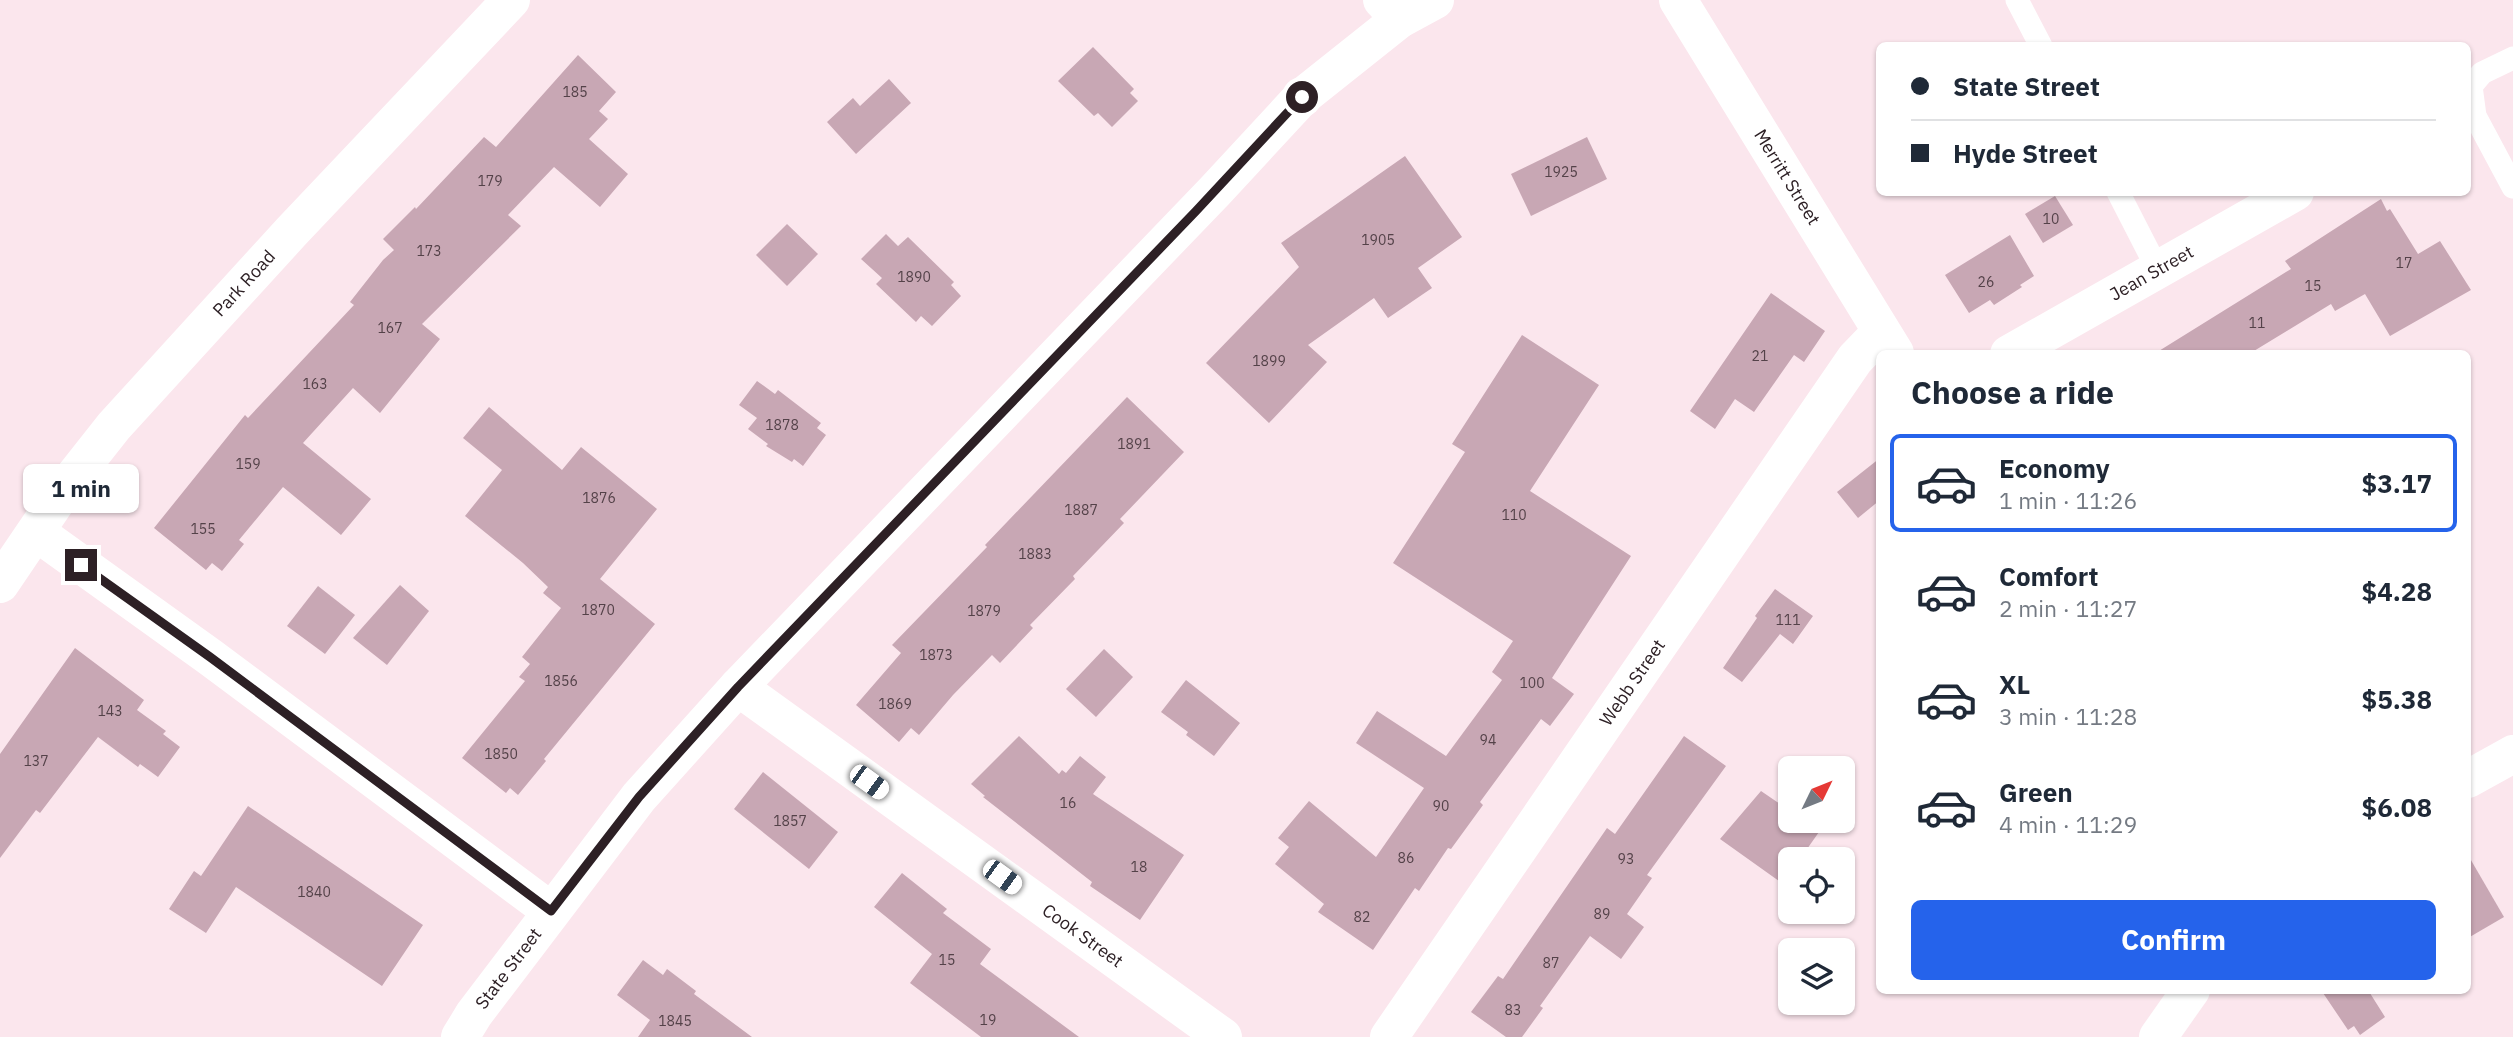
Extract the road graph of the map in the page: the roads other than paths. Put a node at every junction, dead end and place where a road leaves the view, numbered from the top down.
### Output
1 (511, 0) edge
2 (1435, 0) edge
3 (1678, 0) edge
4 (2017, 0) edge
5 (1391, 9) edge
6 (2039, 42) edge
7 (2513, 58) edge
8 (2513, 187) edge
9 (2120, 196) edge
10 (2288, 196) edge
11 (2158, 270) junction
12 (1888, 343) edge
13 (2016, 350) edge
14 (36, 532) junction
15 (0, 584) edge
16 (738, 687) junction
17 (2513, 754) edge
18 (2471, 777) edge
19 (551, 911) junction
20 (2188, 994) edge
21 (460, 1037) edge
22 (1223, 1037) edge
23 (1389, 1037) edge
24 (2158, 1037) edge

1 - 14 street, Park Road
2 - 5 street, State Street
3 - 12 street, Merritt Street
4 - 6 lane
5 - 16 street, State Street
7 - 8 lane
9 - 11 lane
10 - 11 street, Jean Street
11 - 13 street, Jean Street
12 - 23 street, Webb Street
14 - 15 street, Park Road
14 - 19 street
16 - 19 street, State Street
16 - 22 street, Cook Street
17 - 18 street
19 - 21 street, State Street
20 - 24 street

